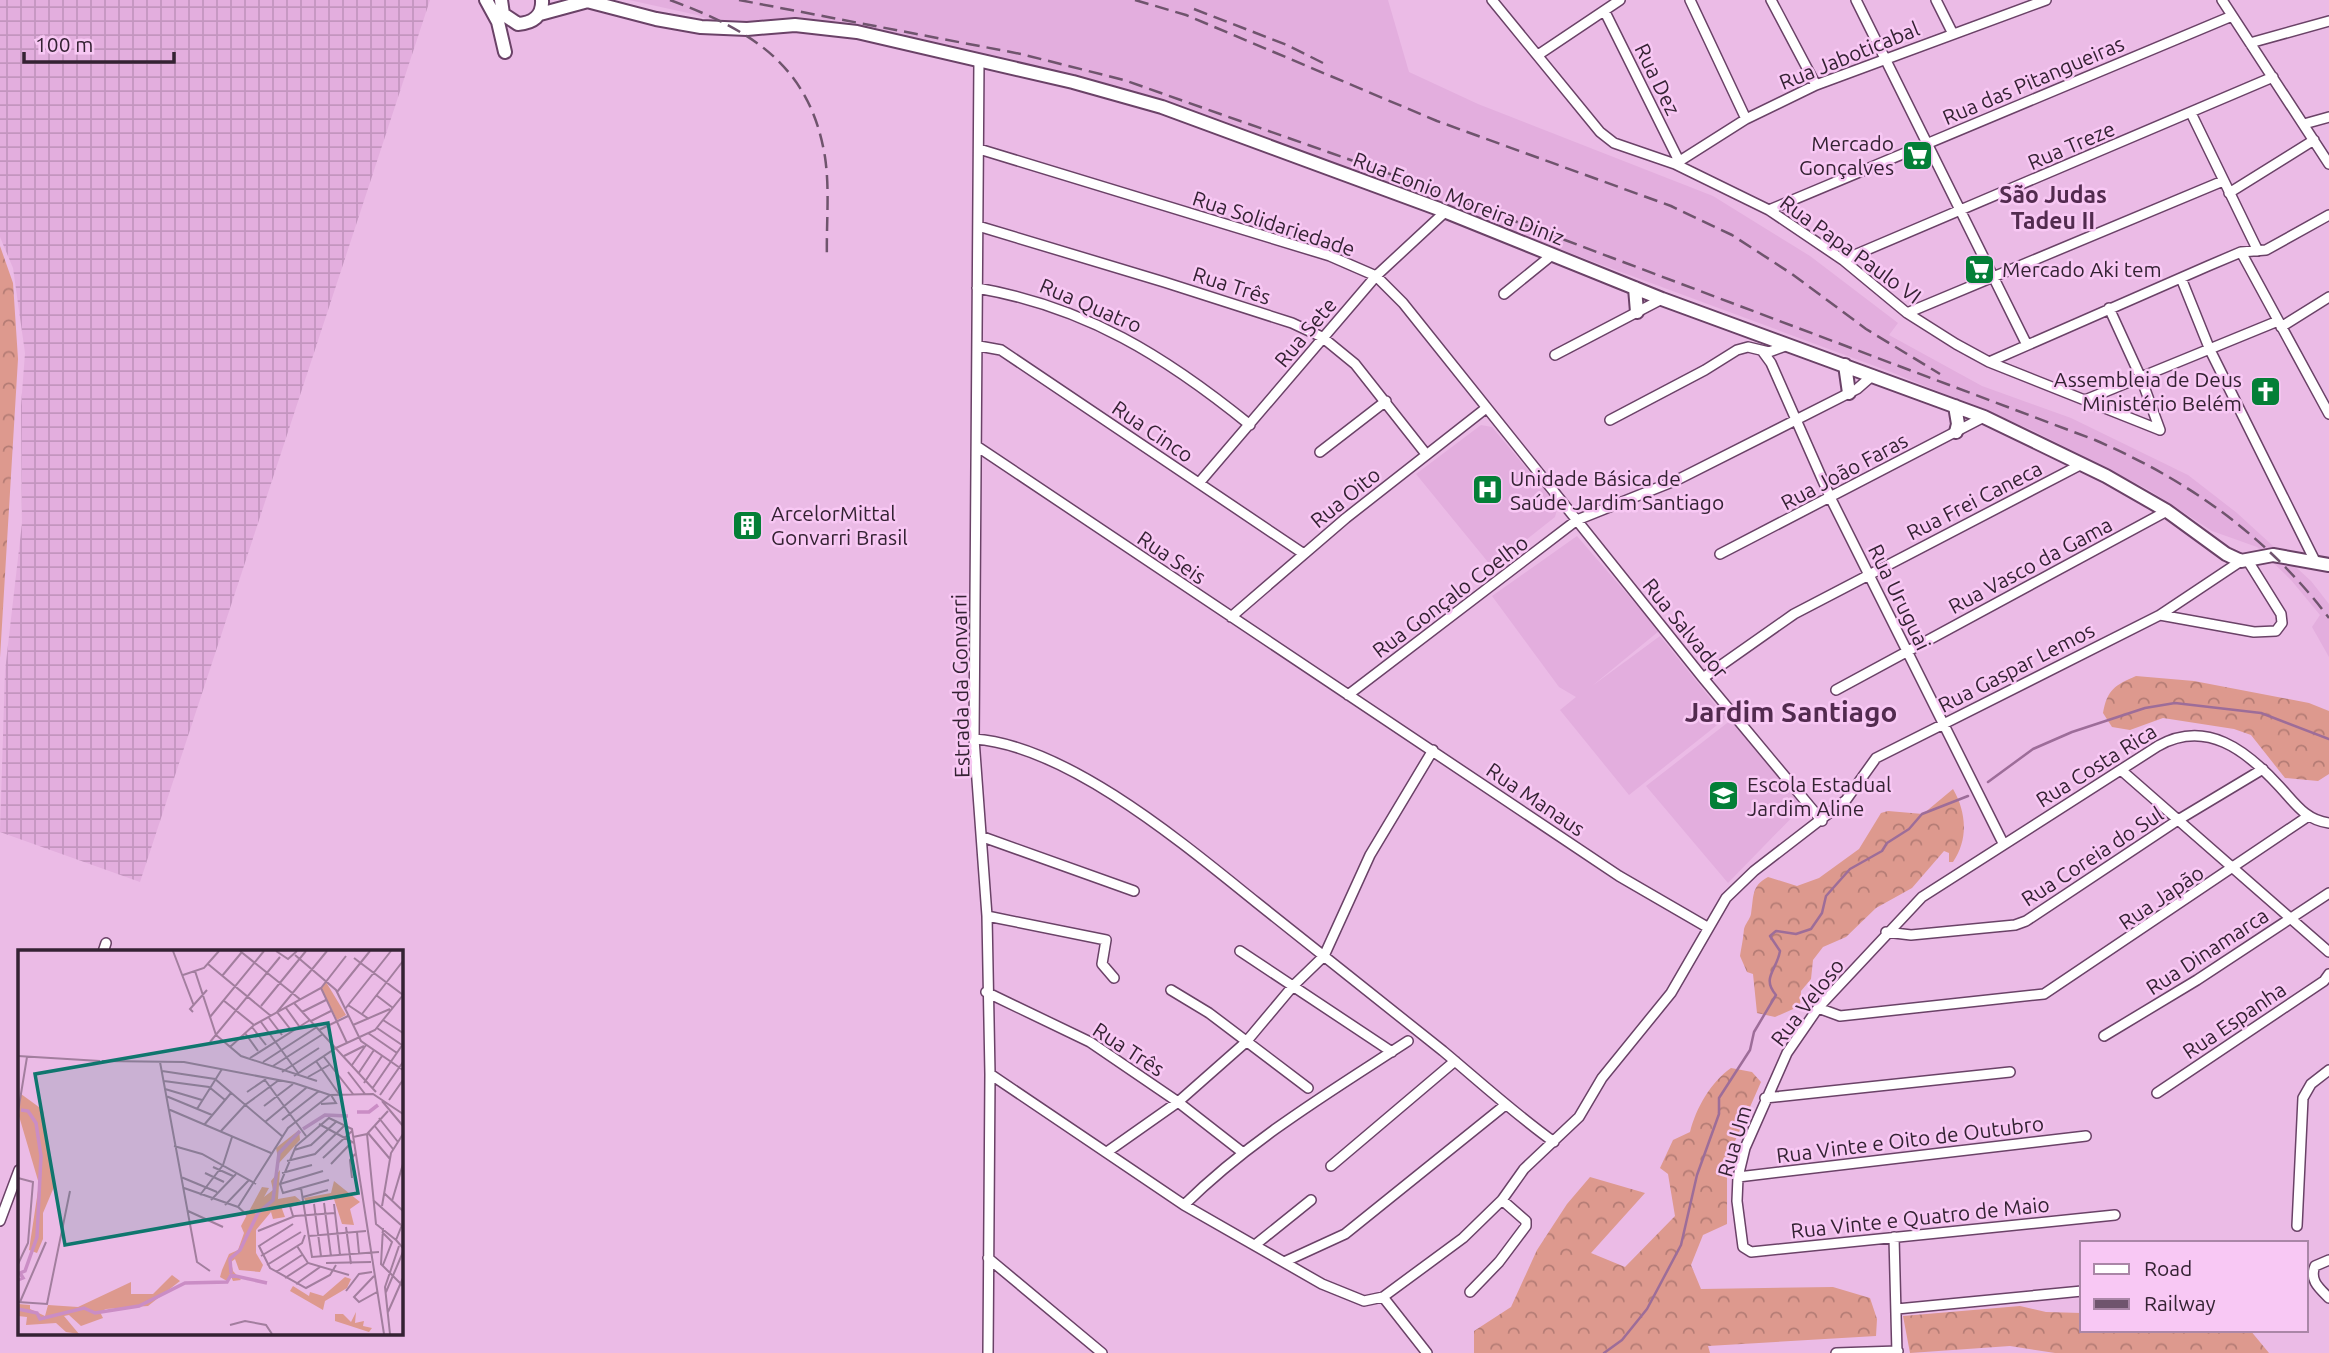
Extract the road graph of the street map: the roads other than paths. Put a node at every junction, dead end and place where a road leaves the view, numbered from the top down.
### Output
1 (486, 0) edge
2 (542, 0) edge
3 (1492, 0) edge
4 (1620, 0) edge
5 (1690, 0) edge
6 (1771, 0) edge
7 (1856, 0) edge
8 (1936, 0) edge
9 (2046, 0) edge
10 (2222, 0) edge
11 (585, 1) edge
12 (499, 2) edge
13 (2025, 3) edge
14 (1605, 12) junction
15 (540, 14) junction
16 (2232, 16) junction
17 (2329, 21) edge
18 (1952, 32) junction
19 (2250, 43) junction
20 (505, 51) dead end
21 (1538, 55) junction
22 (1884, 59) junction
23 (979, 60) junction
24 (2273, 77) junction
25 (1816, 85) junction
26 (2192, 113) junction
27 (2329, 117) edge
28 (1746, 119) junction
29 (2304, 124) junction
30 (2314, 140) junction
31 (1928, 143) junction
32 (979, 149) junction
33 (1677, 163) junction
34 (2329, 164) edge
35 (2222, 181) junction
36 (2230, 193) junction
37 (1769, 210) junction
38 (1960, 210) junction
39 (1445, 212) junction
40 (2329, 215) edge
41 (978, 226) junction
42 (2258, 251) junction
43 (2241, 252) junction
44 (1552, 255) junction
45 (1843, 260) junction
46 (1376, 276) junction
47 (2181, 278) junction
48 (1995, 279) junction
49 (977, 288) junction
50 (1635, 288) junction
51 (1504, 295) dead end
52 (2329, 298) edge
53 (1662, 299) junction
54 (2109, 308) junction
55 (1637, 312) junction
56 (1907, 313) junction
57 (2279, 324) junction
58 (1739, 326) junction
59 (1322, 337) junction
60 (1746, 343) junction
61 (1788, 345) junction
62 (2027, 345) junction
63 (979, 346) junction
64 (2210, 350) junction
65 (1767, 352) junction
66 (1555, 355) dead end
67 (1989, 362) junction
68 (1845, 365) junction
69 (1873, 375) junction
70 (2141, 378) junction
71 (1849, 393) junction
72 (2085, 400) junction
73 (1386, 401) junction
74 (1955, 406) junction
75 (1485, 409) junction
76 (2329, 414) edge
77 (1984, 417) junction
78 (1610, 420) dead end
79 (1796, 421) junction
80 (1250, 425) junction
81 (1955, 432) junction
82 (978, 447) junction
83 (1321, 452) dead end
84 (1426, 454) junction
85 (2082, 464) junction
86 (1199, 483) junction
87 (1831, 499) junction
88 (2167, 511) junction
89 (1577, 520) junction
90 (1304, 554) junction
91 (1720, 554) dead end
92 (2244, 561) junction
93 (2315, 561) junction
94 (2329, 565) edge
95 (1870, 574) junction
96 (2160, 615) junction
97 (1231, 617) junction
98 (1906, 651) junction
99 (1703, 678) junction
100 (1836, 690) dead end
101 (1348, 695) junction
102 (1944, 723) junction
103 (974, 739) junction
104 (1433, 750) junction
105 (2263, 769) junction
106 (2120, 770) junction
107 (2307, 817) junction
108 (2178, 820) junction
109 (1822, 821) junction
110 (2329, 823) edge
111 (983, 837) junction
112 (2003, 843) junction
113 (2235, 869) junction
114 (1134, 891) dead end
115 (2329, 893) edge
116 (987, 916) junction
117 (2292, 917) junction
118 (1707, 927) junction
119 (1886, 932) junction
120 (1240, 951) dead end
121 (2329, 953) edge
122 (1324, 956) junction
123 (2329, 974) edge
124 (1114, 978) dead end
125 (1293, 986) junction
126 (1171, 990) dead end
127 (986, 992) junction
128 (1818, 1009) junction
129 (2104, 1036) dead end
130 (1408, 1041) dead end
131 (1246, 1042) junction
132 (1392, 1052) junction
133 (1455, 1061) junction
134 (2329, 1070) edge
135 (2010, 1072) dead end
136 (990, 1074) junction
137 (1308, 1088) dead end
138 (2157, 1093) dead end
139 (1765, 1098) junction
140 (1178, 1102) junction
141 (1504, 1106) junction
142 (2086, 1136) dead end
143 (1554, 1142) junction
144 (1107, 1152) junction
145 (1242, 1152) junction
146 (1331, 1166) dead end
147 (18, 1173) edge
148 (1738, 1177) junction
149 (1311, 1200) dead end
150 (1502, 1200) junction
151 (1184, 1205) junction
152 (2115, 1215) dead end
153 (0, 1221) edge
154 (2297, 1226) dead end
155 (1740, 1236) joint
156 (1894, 1237) junction
157 (1255, 1245) junction
158 (988, 1258) junction
159 (2329, 1260) edge
160 (1284, 1262) junction
161 (2080, 1291) edge
162 (1470, 1292) dead end
163 (1383, 1297) junction
164 (2329, 1298) edge
165 (1897, 1310) junction
166 (1898, 1352) edge
167 (988, 1353) edge
168 (1102, 1353) edge
169 (1427, 1353) edge
170 (1836, 1353) edge

1 - 20 main road
2 - 15 main road
3 - 21 street, Rua Papa Paulo VI
4 - 14 street
5 - 28 street
6 - 25 street
7 - 22 street
8 - 18 street
9 - 13 street, Rua Jaboticabal
10 - 16 street
11 - 15 main road, Rua Eonio Moreira Diniz
11 - 23 main road, Rua Eonio Moreira Diniz
12 - 15 main road, Rua Eonio Moreira Diniz
13 - 18 street, Rua Jaboticabal
14 - 21 street
14 - 33 street, Rua Dez
16 - 19 street
16 - 31 street, Rua das Pitangueiras
17 - 19 street
18 - 22 street, Rua Jaboticabal
19 - 24 street
21 - 33 street, Rua Papa Paulo VI
22 - 25 street, Rua Jaboticabal
22 - 31 street
23 - 32 street, Estrada da Gonvarri
23 - 39 main road, Rua Eonio Moreira Diniz
24 - 26 street, Rua Treze
24 - 29 street
25 - 28 street, Rua Jaboticabal
26 - 35 street
26 - 38 street, Rua Treze
27 - 29 street
28 - 33 street, Rua Jaboticabal
29 - 30 street
30 - 34 street
30 - 36 street
31 - 37 street, Rua das Pitangueiras
31 - 38 street
32 - 41 street, Estrada da Gonvarri
32 - 46 street, Rua Solidariedade
33 - 37 street, Rua Papa Paulo VI
35 - 36 street
35 - 48 street
36 - 42 street
37 - 45 street, Rua Papa Paulo VI
38 - 45 street, Rua Treze
38 - 48 street
39 - 44 main road, Rua Eonio Moreira Diniz
39 - 46 street, Rua Sete
40 - 42 street
41 - 49 street, Estrada da Gonvarri
41 - 59 street, Rua Três
42 - 43 street
43 - 47 street
43 - 57 street
44 - 50 main road, Rua Eonio Moreira Diniz
44 - 51 street
45 - 56 street, Rua Papa Paulo VI
46 - 59 street, Rua Sete
46 - 75 street, Rua Solidariedade
47 - 54 street
47 - 64 street
48 - 56 street
48 - 62 street
49 - 63 street, Estrada da Gonvarri
49 - 80 street, Rua Quatro
50 - 53 main road, Rua Eonio Moreira Diniz
50 - 55 main road
52 - 57 street
53 - 55 street
53 - 58 main road, Rua Eonio Moreira Diniz
54 - 62 street
54 - 70 street
55 - 66 street
56 - 67 street, Rua Papa Paulo VI
57 - 64 street
57 - 76 street
58 - 60 street
58 - 61 main road, Rua Eonio Moreira Diniz
59 - 73 street, Rua Três
59 - 80 street, Rua Sete
60 - 65 street
60 - 78 street
61 - 65 street
61 - 68 main road, Rua Eonio Moreira Diniz
62 - 67 street
63 - 82 street, Estrada da Gonvarri
63 - 86 street, Rua Cinco
64 - 70 street
64 - 93 street
65 - 79 street, Rua Uruguai
67 - 72 street, Rua Papa Paulo VI
68 - 69 main road, Rua Eonio Moreira Diniz
68 - 71 main road
69 - 71 street, Rua Gonçalo Coelho
69 - 74 main road, Rua Eonio Moreira Diniz
70 - 72 street
70 - 72 street, Rua Papa Paulo VI
71 - 79 street, Rua Gonçalo Coelho
73 - 83 street
73 - 84 street, Rua Três
74 - 77 main road, Rua Eonio Moreira Diniz
74 - 81 main road
75 - 84 street, Rua Oito
75 - 89 street, Rua Solidariedade
77 - 81 street, Rua João Faras
77 - 85 main road, Rua Eonio Moreira Diniz
79 - 87 street, Rua Uruguai
79 - 89 street, Rua Gonçalo Coelho
80 - 86 street, Rua Sete
81 - 87 street, Rua João Faras
82 - 97 street, Rua Seis
82 - 103 street, Estrada da Gonvarri
84 - 90 street, Rua Oito
85 - 88 main road, Rua Eonio Moreira Diniz
85 - 95 street, Rua Frei Caneca
86 - 90 street, Rua Cinco
87 - 91 street, Rua João Faras
87 - 95 street, Rua Uruguai
88 - 92 main road, Rua Eonio Moreira Diniz
88 - 98 street, Rua Vasco da Gama
89 - 99 street, Rua Salvador
89 - 101 street, Rua Gonçalo Coelho
90 - 97 street, Rua Oito
92 - 93 main road
92 - 96 street, Rua Gaspar Lemos
92 - 96 street
93 - 94 main road
95 - 98 street, Rua Uruguai
95 - 99 street, Rua Frei Caneca
96 - 102 street, Rua Gaspar Lemos
97 - 101 street, Rua Seis
98 - 100 street, Rua Vasco da Gama
98 - 102 street, Rua Uruguai
99 - 109 street, Rua Salvador
101 - 104 street, Rua Manaus
102 - 109 street, Rua Gaspar Lemos
102 - 112 street, Rua Uruguai
103 - 111 street, Estrada da Gonvarri
103 - 122 street
104 - 118 street, Rua Manaus
104 - 122 street
105 - 106 street, Rua Costa Rica
105 - 107 street, Rua Costa Rica
105 - 108 street, Rua Coreia do Sul
106 - 108 street
106 - 112 street, Rua Costa Rica
107 - 110 street
107 - 113 street, Rua Japão
108 - 113 street
108 - 119 street, Rua Coreia do Sul
109 - 118 street, Rua Gaspar Lemos
111 - 114 street
111 - 116 street, Estrada da Gonvarri
112 - 119 street, Rua Costa Rica
113 - 117 street
113 - 128 street, Rua Japão
115 - 117 street, Rua Dinamarca
116 - 124 street
116 - 127 street, Estrada da Gonvarri
117 - 121 street
117 - 129 street, Rua Dinamarca
118 - 143 street, Rua Gaspar Lemos
119 - 128 street, Rua Veloso
120 - 125 street
122 - 125 street
122 - 133 street
123 - 138 street, Rua Espanha
125 - 131 street
125 - 132 street
126 - 131 street
127 - 136 street, Estrada da Gonvarri
127 - 140 street, Rua Três
128 - 139 street, Rua Veloso
130 - 132 street
131 - 137 street
131 - 140 street
132 - 145 street
133 - 141 street
133 - 146 street
134 - 154 street
135 - 139 street
136 - 144 street
136 - 158 street, Estrada da Gonvarri
139 - 148 street, Rua Um
140 - 144 street
140 - 145 street, Rua Três
141 - 143 street
141 - 160 street
142 - 148 street, Rua Vinte e Oito de Outubro
143 - 150 street, Rua Gaspar Lemos
144 - 151 street
145 - 151 street
147 - 153 street
148 - 155 street, Rua Um
149 - 157 street
150 - 162 street
150 - 163 street, Rua Gaspar Lemos
151 - 157 street
152 - 156 street, Rua Vinte e Quatro de Maio
155 - 156 street, Rua Vinte e Quatro de Maio
156 - 165 street
157 - 160 street
158 - 167 street, Estrada da Gonvarri
158 - 168 street
159 - 164 street
160 - 163 street
161 - 165 street
163 - 169 street
165 - 166 street
166 - 170 street

